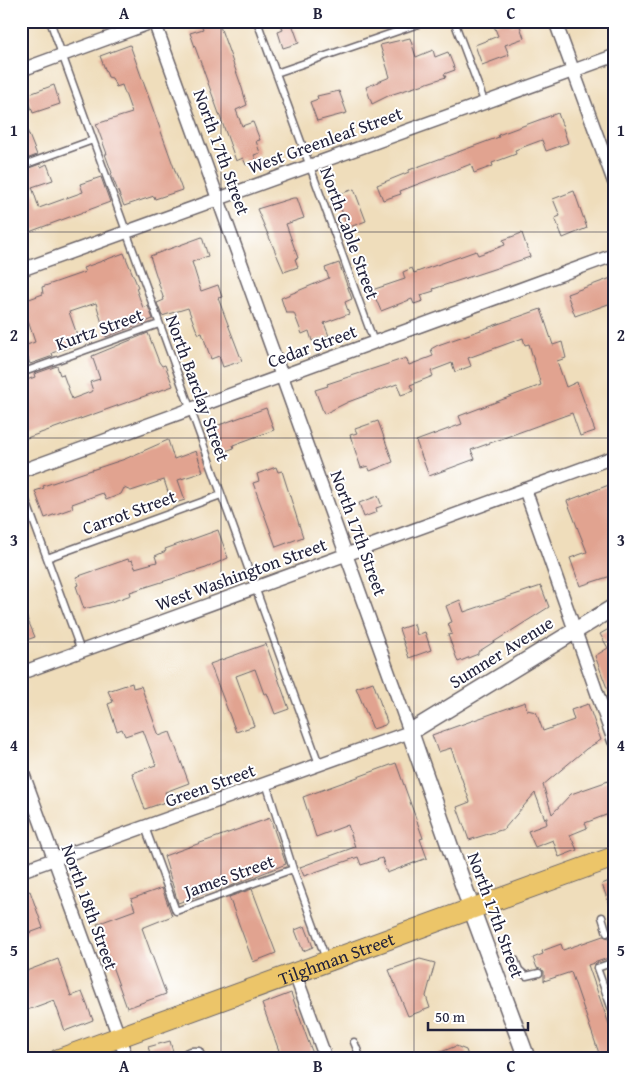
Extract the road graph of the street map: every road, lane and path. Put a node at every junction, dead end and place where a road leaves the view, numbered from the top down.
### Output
1 (50, 21) edge
2 (154, 21) edge
3 (257, 21) edge
4 (427, 21) edge
5 (454, 21) edge
6 (555, 21) edge
7 (63, 55) junction
8 (614, 56) edge
9 (572, 69) junction
10 (21, 70) edge
11 (276, 73) junction
12 (484, 101) junction
13 (92, 140) junction
14 (309, 165) junction
15 (21, 166) edge
16 (614, 182) edge
17 (217, 198) junction
18 (125, 232) junction
19 (614, 255) edge
20 (21, 270) edge
21 (159, 324) junction
22 (374, 342) junction
23 (21, 373) edge
24 (280, 376) junction
25 (191, 410) junction
26 (614, 457) edge
27 (21, 471) edge
28 (21, 487) edge
29 (525, 489) junction
30 (221, 495) junction
31 (345, 554) junction
32 (47, 558) junction
33 (255, 588) junction
34 (614, 607) edge
35 (574, 631) junction
36 (81, 651) junction
37 (21, 673) edge
38 (410, 732) junction
39 (614, 741) edge
40 (319, 764) junction
41 (21, 768) edge
42 (266, 783) junction
43 (145, 827) junction
44 (614, 857) edge
45 (54, 860) junction
46 (293, 869) junction
47 (21, 872) edge
48 (472, 910) junction
49 (602, 917) dead end
50 (607, 933) dead end
51 (515, 960) dead end
52 (327, 962) junction
53 (614, 962) edge
54 (295, 974) junction
55 (539, 974) dead end
56 (614, 1015) edge
57 (119, 1037) junction
58 (354, 1042) dead end
59 (21, 1050) edge
60 (86, 1054) edge
61 (24, 1059) edge
62 (59, 1059) edge
63 (127, 1059) edge
64 (180, 1059) edge
65 (204, 1059) edge
66 (326, 1059) edge
67 (361, 1059) edge
68 (527, 1059) edge

1 - 7 lane, North Barclay Street
2 - 7 street
2 - 17 street, North 17th Street
3 - 11 lane, North Cable Street
4 - 11 lane
5 - 12 lane
6 - 9 street
7 - 10 street
7 - 13 lane, North Barclay Street
8 - 9 street, West Greenleaf Street
9 - 12 street, West Greenleaf Street
9 - 16 street
11 - 14 lane, North Cable Street
12 - 14 street, West Greenleaf Street
13 - 15 lane
13 - 18 lane, North Barclay Street
14 - 17 street, West Greenleaf Street
14 - 22 lane, North Cable Street
17 - 18 street, West Greenleaf Street
17 - 24 street, North 17th Street
18 - 20 street, West Greenleaf Street
18 - 21 lane, North Barclay Street
19 - 22 street, Cedar Street
21 - 23 lane, Kurtz Street
21 - 25 lane, North Barclay Street
22 - 24 street, Cedar Street
24 - 25 street, Cedar Street
24 - 31 street, North 17th Street
25 - 27 street, Cedar Street
25 - 30 lane, North Barclay Street
26 - 29 street, West Washington Street
28 - 32 lane
29 - 31 street, West Washington Street
29 - 35 street
30 - 32 lane, Carrot Street
30 - 33 lane, North Barclay Street
31 - 33 street, West Washington Street
31 - 38 street, North 17th Street
32 - 36 lane
33 - 36 street, West Washington Street
33 - 40 lane, North Barclay Street
34 - 35 street, Sumner Avenue
35 - 38 street, Sumner Avenue
35 - 39 street
36 - 37 street, West Washington Street
38 - 40 street, Green Street
38 - 48 street, North 17th Street
40 - 42 street, Green Street
41 - 45 street, North 18th Street
42 - 43 street, Green Street
42 - 46 lane
43 - 45 street, Green Street
43 - 46 lane, James Street
44 - 48 main road, Tilghman Street
45 - 47 street, Green Street
45 - 57 street, North 18th Street
46 - 52 lane
48 - 52 main road, Tilghman Street
48 - 68 street, North 17th Street
49 - 50 lane
51 - 55 lane
52 - 54 main road, Tilghman Street
53 - 56 lane
54 - 57 main road, Tilghman Street
54 - 66 street
57 - 60 main road, Tilghman Street
57 - 63 street, North 18th Street
58 - 67 lane
59 - 61 lane
60 - 62 main road, Tilghman Street
64 - 65 lane

